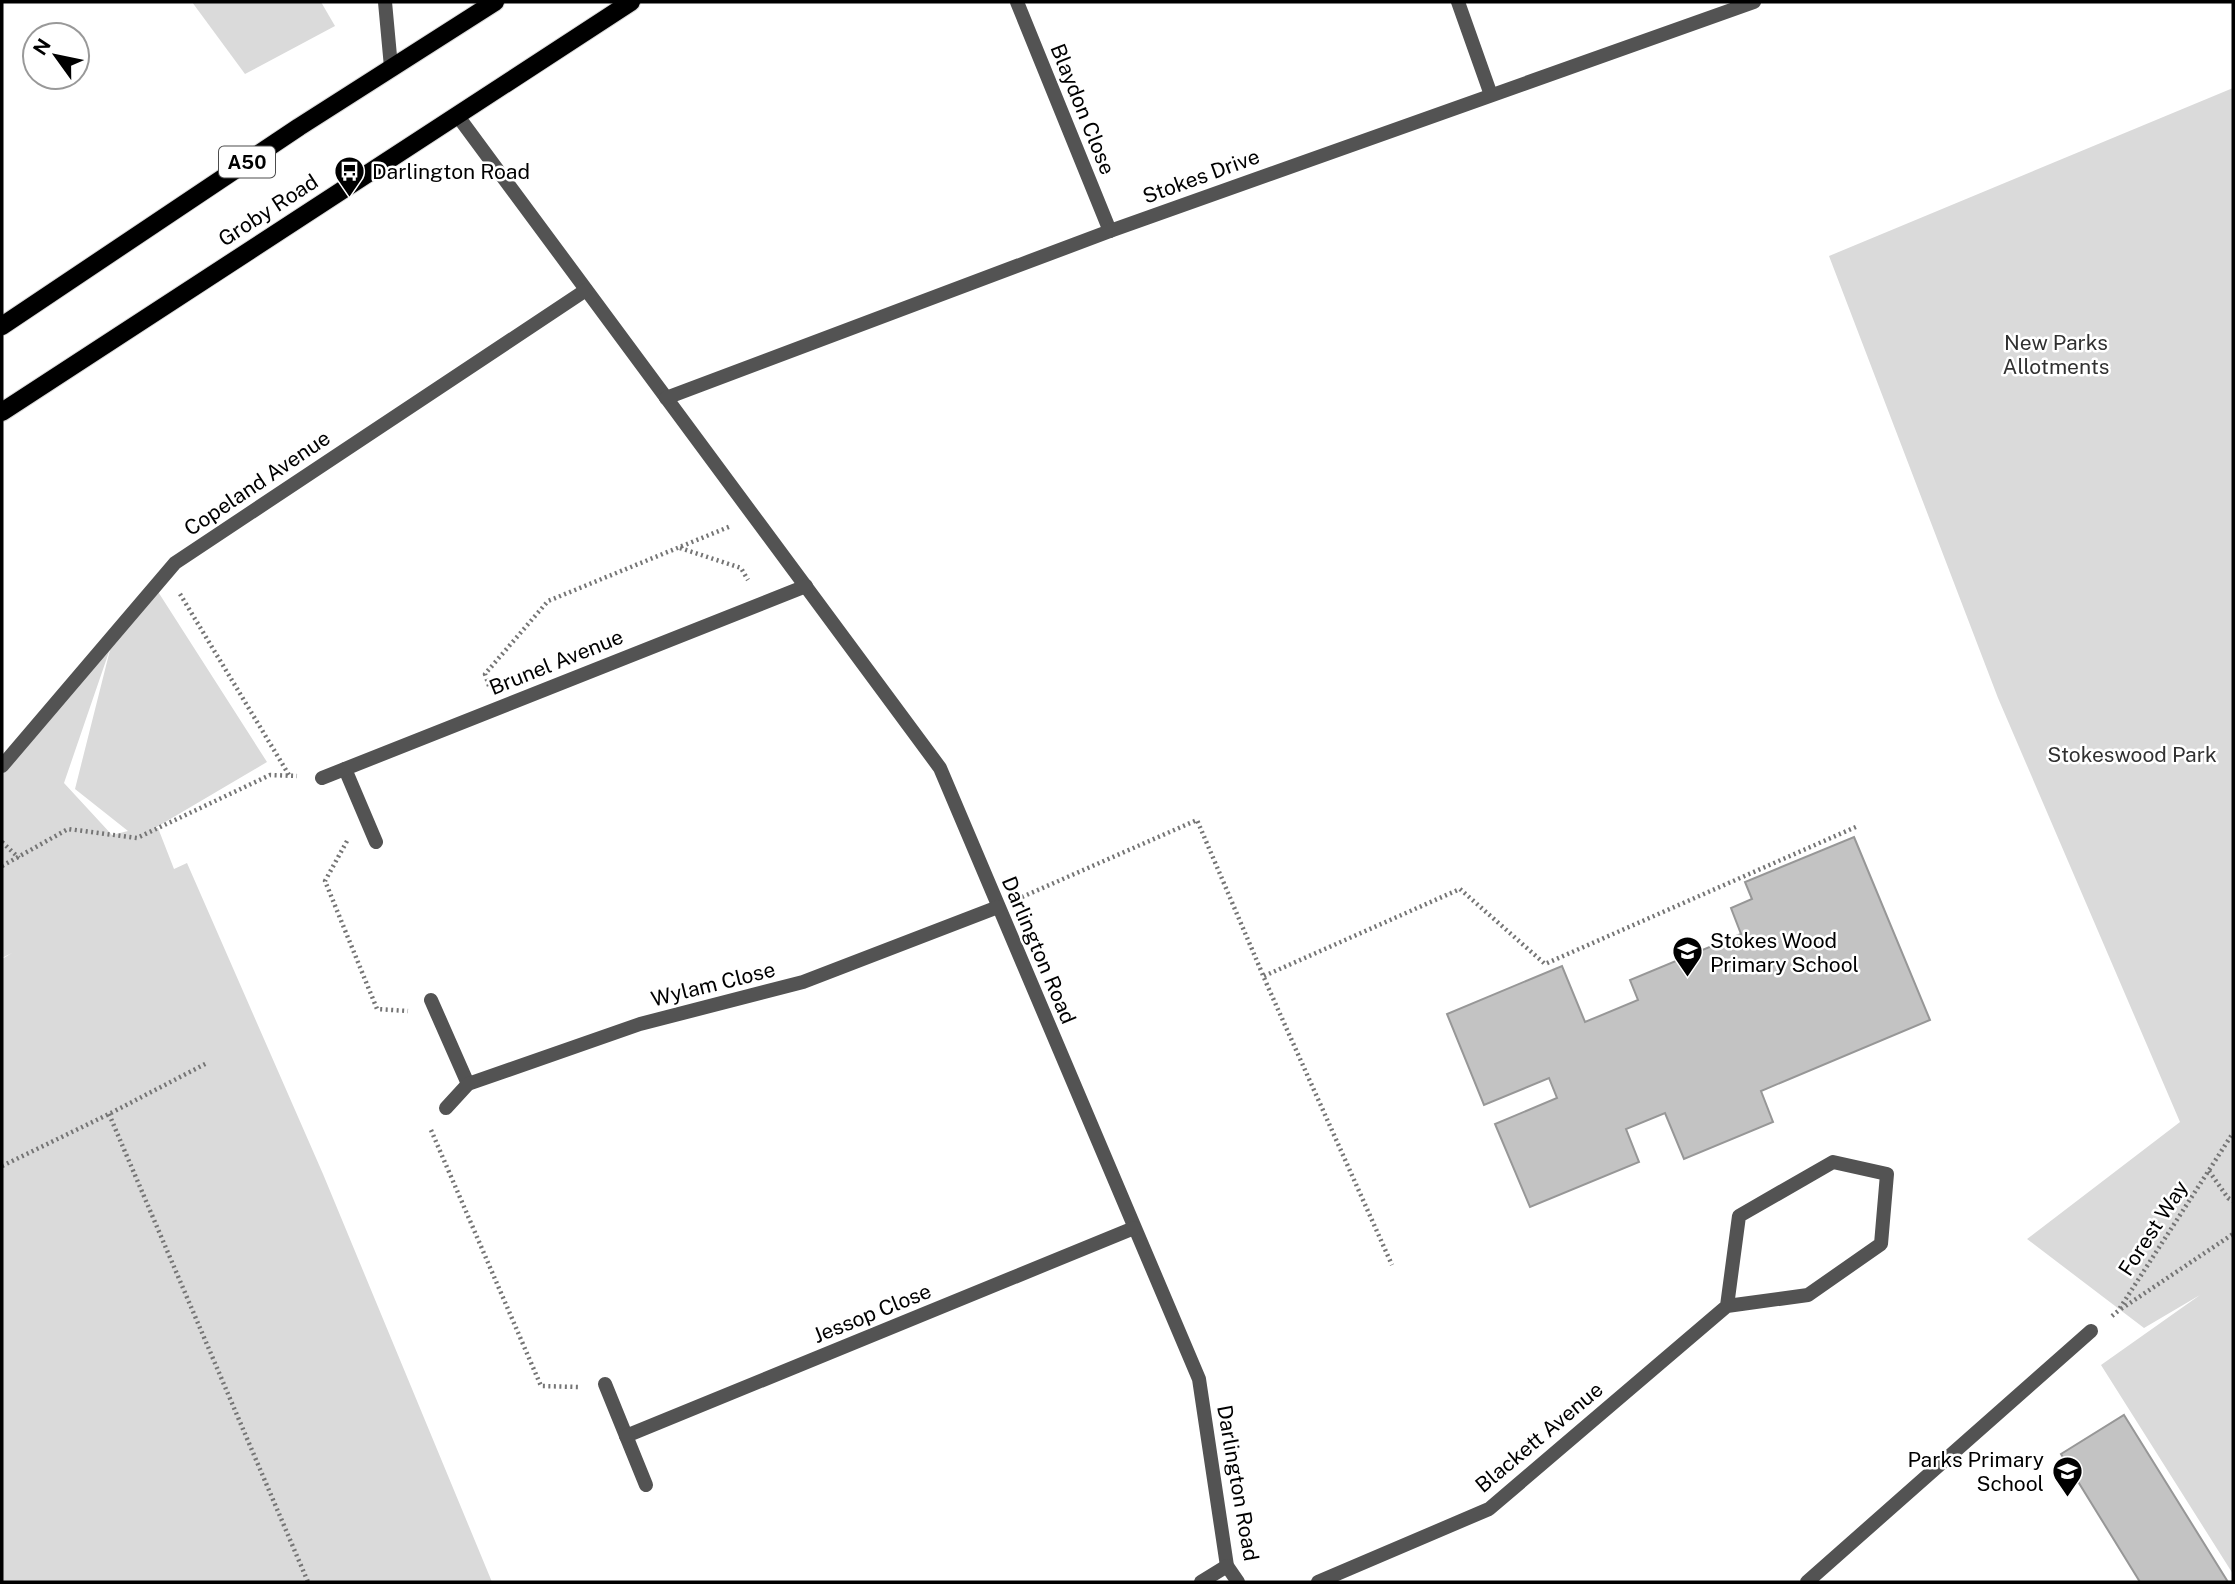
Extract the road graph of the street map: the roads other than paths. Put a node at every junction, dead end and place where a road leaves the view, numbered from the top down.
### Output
1 (385, 2) edge
2 (495, 2) edge
3 (631, 2) edge
4 (1017, 2) edge
5 (1458, 2) edge
6 (1754, 2) edge
7 (391, 67) junction
8 (1491, 95) junction
9 (457, 115) junction
10 (1110, 231) junction
11 (586, 290) junction
12 (2, 326) edge
13 (666, 398) junction
14 (2, 411) edge
15 (806, 586) junction
16 (2, 766) edge
17 (345, 769) junction
18 (322, 778) road end
19 (376, 842) dead end
20 (998, 907) junction
21 (434, 1006) road end
22 (468, 1084) junction
23 (446, 1108) road end
24 (1134, 1228) junction
25 (1727, 1306) junction
26 (2091, 1331) road end
27 (605, 1384) dead end
28 (626, 1436) junction
29 (646, 1485) dead end
30 (1227, 1566) junction
31 (1200, 1582) edge
32 (1238, 1582) edge
33 (1318, 1582) edge
34 (1807, 1582) edge

1 - 7 street
2 - 7 main road, A50
3 - 9 main road, Groby Road
4 - 10 street, Blaydon Close
5 - 8 street
6 - 8 street, Stokes Drive
7 - 12 main road, A50
8 - 10 street, Stokes Drive
9 - 11 street, Darlington Road
9 - 14 main road, Groby Road
10 - 13 street, Stokes Drive
11 - 13 street, Darlington Road
11 - 16 street, Copeland Avenue
13 - 15 street, Darlington Road
15 - 17 street, Brunel Avenue
15 - 20 street, Darlington Road
17 - 18 street, Brunel Avenue
17 - 19 street
20 - 22 street, Wylam Close
20 - 24 street, Darlington Road
21 - 22 street
22 - 23 street, Wylam Close
24 - 28 street, Jessop Close
24 - 30 street, Darlington Road
25 - 25 street
25 - 33 street, Blackett Avenue
26 - 34 street
27 - 28 street
28 - 29 street
30 - 31 street
30 - 32 street, Darlington Road

